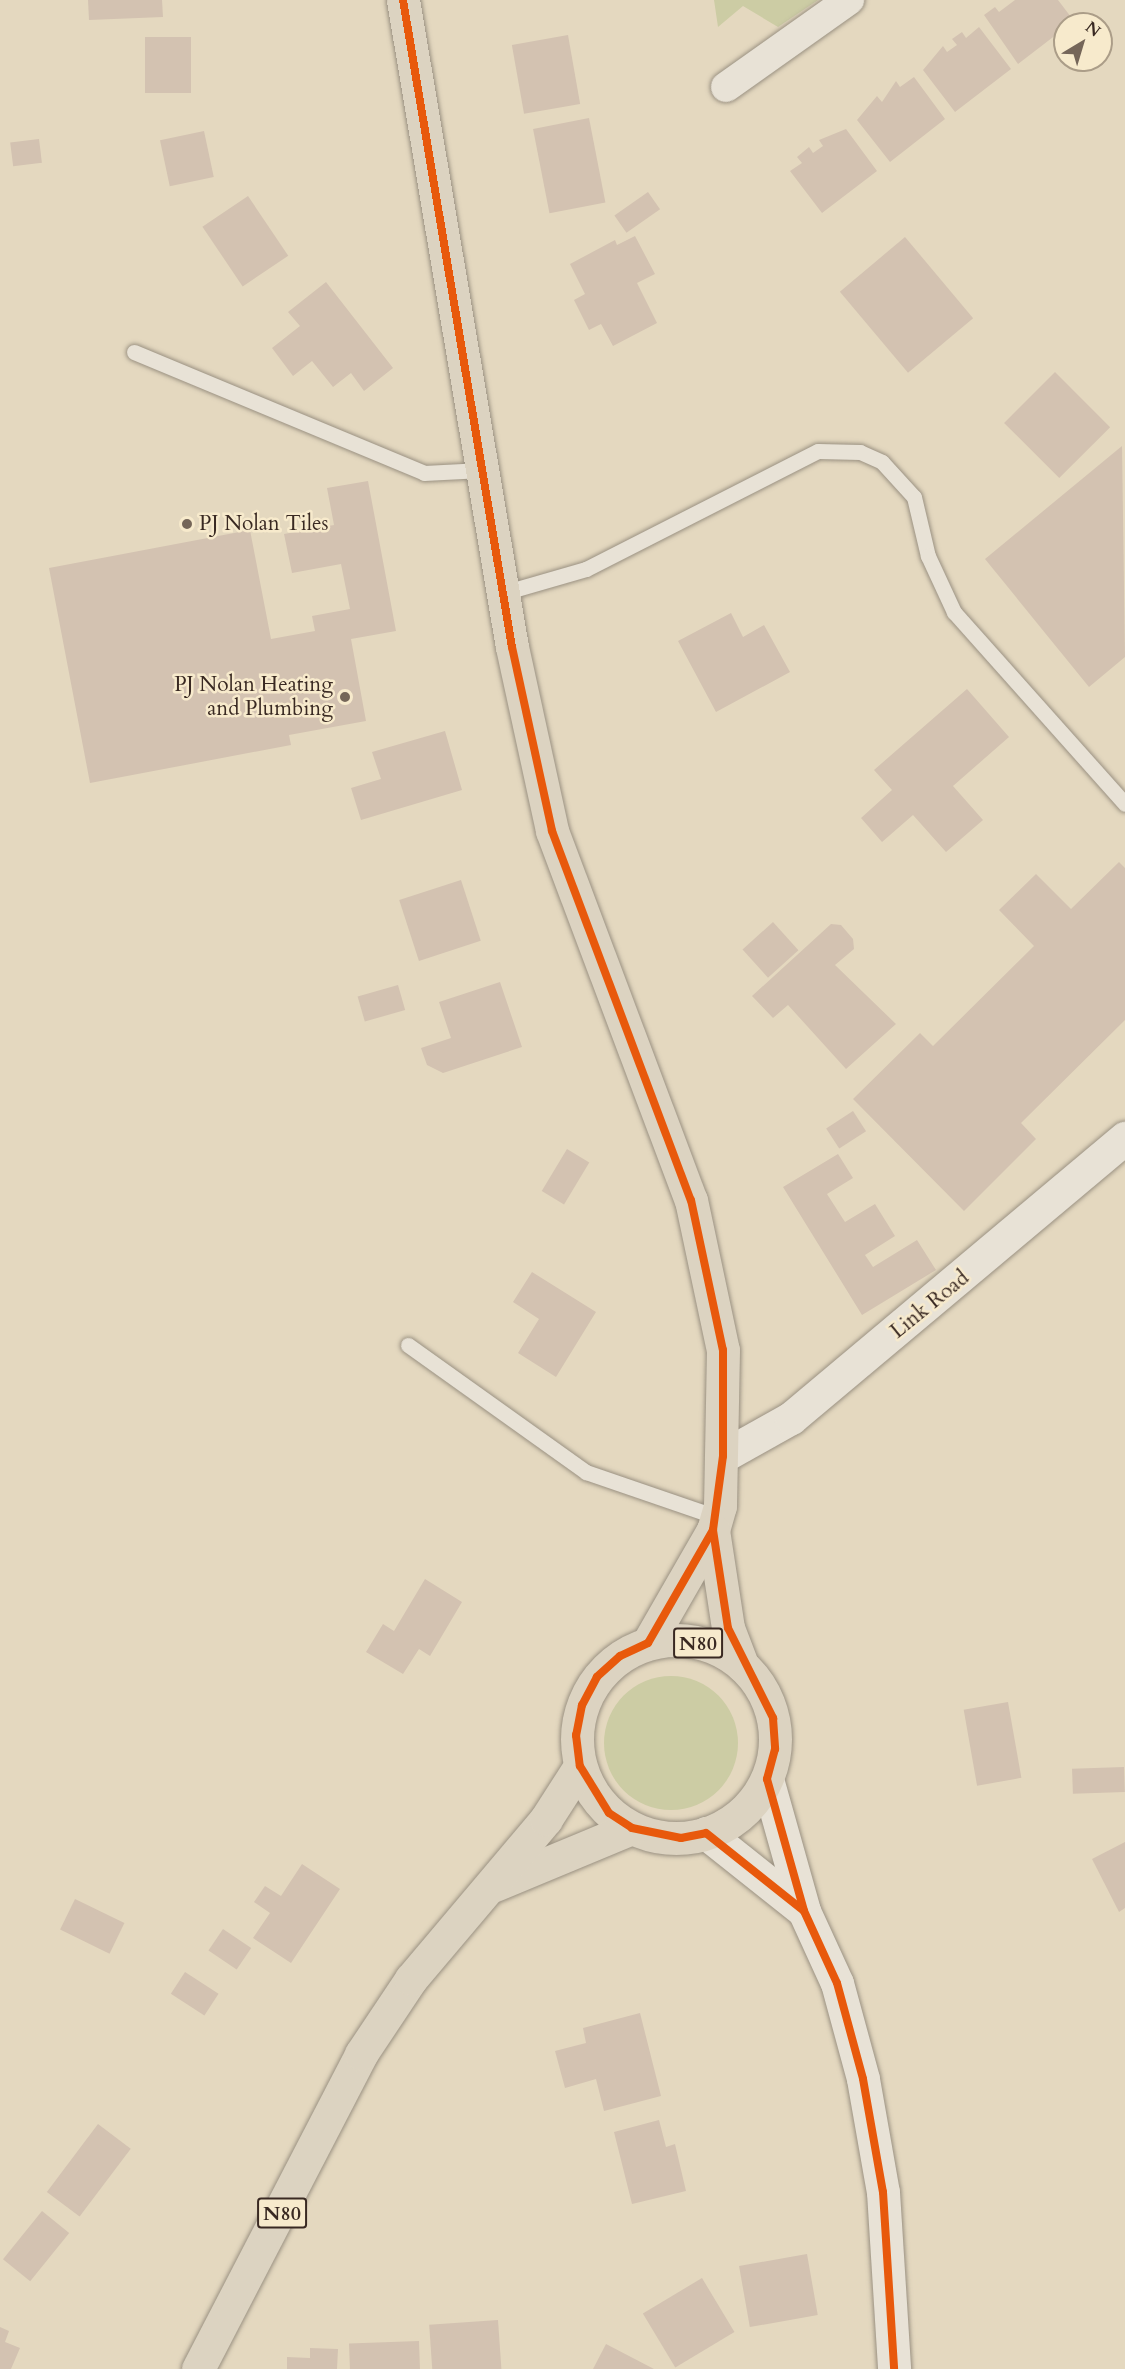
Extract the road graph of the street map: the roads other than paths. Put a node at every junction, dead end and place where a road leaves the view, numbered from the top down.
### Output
1 (403, 0) edge
2 (849, 0) edge
3 (726, 87) dead end
4 (134, 352) dead end
5 (482, 470) junction
6 (503, 593) junction
7 (1125, 804) edge
8 (1125, 1138) edge
9 (408, 1346) dead end
10 (723, 1456) junction
11 (715, 1523) junction
12 (648, 1643) junction
13 (742, 1665) junction
14 (580, 1766) junction
15 (767, 1779) junction
16 (632, 1828) junction
17 (706, 1833) junction
18 (490, 1887) junction
19 (804, 1911) junction
20 (198, 2369) edge
21 (894, 2369) edge

1 - 5 main road, N80
2 - 3 street
4 - 5 lane
5 - 6 main road, N80
6 - 7 lane
6 - 10 main road, N80
8 - 10 main road, Link Road
9 - 11 lane
10 - 11 main road, N80
11 - 12 main road, N80
11 - 13 main road, N80
12 - 13 main road, N80
12 - 14 main road, N80
13 - 15 main road, N80
14 - 16 main road, N80
14 - 18 main road, N80
15 - 17 main road, N80
15 - 19 main road
16 - 17 main road, N80
16 - 18 main road, N80
17 - 19 main road
18 - 20 main road, N80
19 - 21 main road

